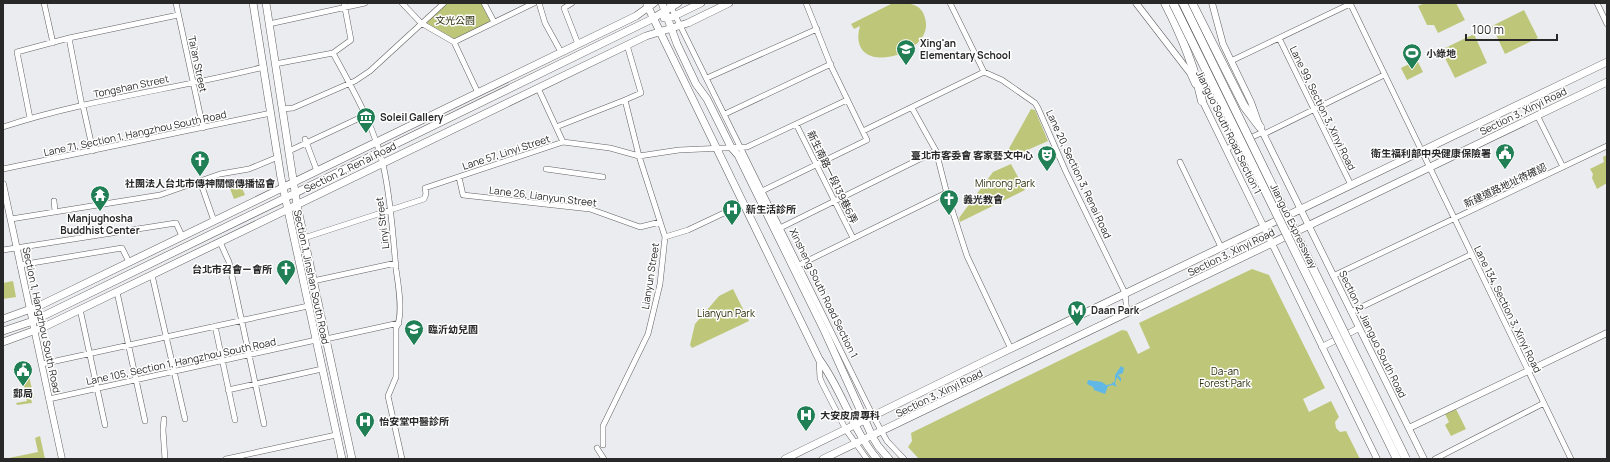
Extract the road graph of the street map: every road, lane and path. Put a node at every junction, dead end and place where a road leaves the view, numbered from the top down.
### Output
1 (44, 3) edge
2 (176, 3) edge
3 (253, 3) edge
4 (266, 3) edge
5 (365, 3) edge
6 (402, 3) edge
7 (444, 3) edge
8 (484, 3) edge
9 (534, 3) edge
10 (539, 3) edge
11 (572, 3) edge
12 (641, 3) edge
13 (654, 3) edge
14 (701, 3) edge
15 (729, 3) edge
16 (806, 3) edge
17 (950, 3) edge
18 (1136, 3) edge
19 (1165, 3) edge
20 (1173, 3) edge
21 (1183, 3) edge
22 (1192, 3) edge
23 (1212, 3) edge
24 (1597, 3) edge
25 (1350, 4) edge
26 (345, 5) edge
27 (669, 5) edge
28 (647, 6) edge
29 (178, 15) junction
30 (672, 16) junction
31 (652, 19) junction
32 (494, 22) junction
33 (421, 23) junction
34 (269, 24) junction
35 (1607, 24) edge
36 (677, 26) junction
37 (817, 29) junction
38 (658, 32) junction
39 (69, 38) junction
40 (1279, 38) junction
41 (454, 42) junction
42 (53, 43) junction
43 (578, 44) junction
44 (627, 45) junction
45 (561, 52) junction
46 (332, 53) junction
47 (1231, 61) junction
48 (1607, 62) edge
49 (275, 64) junction
50 (831, 64) junction
51 (264, 67) junction
52 (984, 72) junction
53 (1384, 75) junction
54 (707, 78) junction
55 (1607, 82) edge
56 (193, 83) junction
57 (349, 83) junction
58 (538, 88) junction
59 (478, 92) junction
60 (625, 100) junction
61 (847, 100) junction
62 (1202, 101) junction
63 (83, 106) junction
64 (912, 108) junction
65 (1314, 109) junction
66 (282, 110) junction
67 (271, 113) junction
68 (725, 114) junction
69 (366, 115) junction
70 (1537, 116) junction
71 (30, 118) junction
72 (796, 124) junction
73 (3, 127) edge
74 (556, 127) junction
75 (203, 128) junction
76 (863, 131) junction
77 (1262, 131) junction
78 (306, 141) junction
79 (376, 142) junction
80 (563, 142) junction
81 (1607, 146) edge
82 (736, 147) junction
83 (716, 148) junction
84 (1226, 149) junction
85 (289, 151) junction
86 (93, 152) junction
87 (380, 152) junction
88 (936, 152) junction
89 (1421, 152) junction
90 (639, 156) junction
91 (278, 157) junction
92 (382, 162) junction
93 (1180, 162) dead end
94 (817, 164) junction
95 (1563, 167) junction
96 (1429, 168) junction
97 (3, 169) edge
98 (546, 169) dead end
99 (317, 171) junction
100 (459, 177) junction
101 (603, 177) dead end
102 (200, 181) junction
103 (294, 182) junction
104 (3, 184) edge
105 (1351, 185) junction
106 (283, 187) junction
107 (762, 191) junction
108 (295, 193) junction
109 (946, 193) junction
110 (285, 198) junction
111 (54, 200) dead end
112 (835, 201) junction
113 (743, 204) junction
114 (297, 205) junction
115 (390, 209) junction
116 (1300, 209) junction
117 (287, 210) junction
118 (55, 211) junction
119 (1454, 218) junction
120 (10, 219) junction
121 (214, 221) junction
122 (660, 222) junction
123 (1308, 226) junction
124 (1264, 227) junction
125 (780, 228) junction
126 (182, 236) junction
127 (665, 237) junction
128 (304, 238) junction
129 (853, 238) junction
130 (220, 242) junction
131 (1272, 243) junction
132 (1221, 247) junction
133 (16, 248) junction
134 (3, 250) edge
135 (1472, 254) junction
136 (129, 262) junction
137 (396, 263) junction
138 (20, 264) junction
139 (799, 265) junction
140 (152, 275) junction
141 (1333, 276) junction
142 (313, 281) junction
143 (117, 292) junction
144 (1125, 294) junction
145 (308, 306) junction
146 (30, 309) junction
147 (80, 310) junction
148 (1351, 312) junction
149 (1127, 313) junction
150 (3, 319) edge
151 (242, 320) junction
152 (32, 321) junction
153 (399, 323) junction
154 (215, 326) junction
155 (1359, 328) junction
156 (3, 331) edge
157 (35, 331) junction
158 (1607, 333) edge
159 (166, 337) junction
160 (326, 339) junction
161 (316, 340) junction
162 (3, 342) edge
163 (129, 345) junction
164 (1322, 347) junction
165 (1011, 349) junction
166 (90, 353) junction
167 (249, 355) junction
168 (819, 359) junction
169 (222, 361) junction
170 (42, 364) junction
171 (322, 369) junction
172 (1528, 371) junction
173 (173, 372) junction
174 (136, 380) junction
175 (255, 384) junction
176 (97, 388) junction
177 (228, 390) junction
178 (49, 399) junction
179 (1544, 403) junction
180 (873, 416) junction
181 (164, 419) dead end
182 (185, 419) dead end
183 (234, 420) dead end
184 (866, 420) junction
185 (145, 421) dead end
186 (264, 424) dead end
187 (105, 425) dead end
188 (855, 425) junction
189 (1409, 428) junction
190 (846, 430) junction
191 (881, 432) junction
192 (336, 435) junction
193 (872, 436) junction
194 (863, 440) junction
195 (855, 444) junction
196 (603, 445) dead end
197 (597, 448) dead end
198 (62, 459) edge
199 (165, 459) edge
200 (226, 459) edge
201 (342, 459) edge
202 (352, 459) edge
203 (402, 459) edge
204 (604, 459) edge
205 (785, 459) edge
206 (822, 459) edge
207 (867, 459) edge
208 (877, 459) edge
209 (889, 459) edge
210 (904, 459) edge
211 (1377, 459) edge
212 (1397, 459) edge
213 (1406, 459) edge
214 (1424, 459) edge
215 (1435, 459) edge
216 (1571, 459) edge

1 - 42 street
2 - 29 street, Tai’an Street
3 - 51 main road, Section 1, Jinshan South Road
4 - 34 main road, Section 1, Jinshan South Road
5 - 26 street
6 - 33 street
7 - 33 street
8 - 32 street
9 - 32 street
10 - 45 street
11 - 43 street
12 - 28 street
13 - 28 main road, Section 2, Ren’ai Road
14 - 30 main road
15 - 36 main road, Section 2, Ren’ai Road
16 - 37 street
17 - 52 street
18 - 62 street, Jianguo South Road Section 1
19 - 62 highway
20 - 212 highway, Jianguo Expressway, bridge
21 - 213 highway, Jianguo Expressway, bridge
22 - 77 highway
23 - 47 street
24 - 35 street
25 - 40 street
25 - 53 street, Lane 134, Section 3, Xinyi Road
26 - 34 street
26 - 46 street
27 - 30 main road, Xinsheng South Road Section 1
27 - 31 main road, Section 2, Ren’ai Road
28 - 31 main road
28 - 43 main road, Section 2, Ren’ai Road
29 - 39 street
29 - 56 street, Tai’an Street
30 - 31 main road
30 - 36 main road, Xinsheng South Road Section 1
31 - 38 main road
31 - 87 main road, Section 2, Ren’ai Road
32 - 41 street
33 - 41 street
33 - 57 street
34 - 49 main road, Section 1, Jinshan South Road
36 - 38 main road, Section 2, Ren’ai Road
36 - 54 street, Xinsheng South Road Section 1
36 - 82 main road, Xinsheng South Road Section 1
37 - 50 street
37 - 54 street
38 - 44 main road, Section 2, Ren’ai Road
38 - 83 main road
39 - 42 street
39 - 63 street
40 - 47 street
40 - 65 street, Lane 99, Section 3, Xinyi Road
41 - 59 street
42 - 71 street
43 - 45 main road, Section 2, Ren’ai Road
44 - 58 main road, Section 2, Ren’ai Road
44 - 60 street
45 - 59 main road, Section 2, Ren’ai Road
46 - 49 street
46 - 57 street, Linyi Street
47 - 77 street
48 - 89 main road, Section 3, Xinyi Road
49 - 66 main road, Section 1, Jinshan South Road
50 - 61 street
50 - 68 street
51 - 56 street, Tongshan Street
51 - 67 main road, Section 1, Jinshan South Road
52 - 64 street
52 - 144 street, Lane 20, Section 3, Renai Road
53 - 65 street
53 - 89 street, Lane 134, Section 3, Xinyi Road
54 - 68 street, Xinsheng South Road Section 1
55 - 70 main road, Section 3, Xinyi Road
56 - 63 street, Tongshan Street
56 - 75 street, Tai’an Street
57 - 66 street
57 - 69 street, Linyi Street
58 - 74 street
58 - 92 main road, Section 2, Ren’ai Road
59 - 79 main road, Section 2, Ren’ai Road
60 - 74 street
60 - 90 street, Lianyun Street
61 - 72 street
61 - 76 street
62 - 84 street, Jianguo South Road Section 1
63 - 71 street, Tongshan Street
63 - 86 street
64 - 76 street
64 - 88 street
65 - 77 street
65 - 105 street, Lane 99, Section 3, Xinyi Road
66 - 85 main road, Section 1, Jinshan South Road
67 - 75 street, Lane 71, Section 1, Hangzhou South Road
67 - 91 main road, Section 1, Jinshan South Road
68 - 82 street, Xinsheng South Road Section 1
69 - 78 street
69 - 79 street, Linyi Street
70 - 95 street
70 - 96 main road, Section 3, Xinyi Road
71 - 73 street, Tongshan Street
72 - 82 street
72 - 94 street, 新生南路一段139巷6弄
74 - 80 street
75 - 86 street, Lane 71, Section 1, Hangzhou South Road
76 - 94 street
77 - 84 street
77 - 116 street
78 - 85 street
78 - 99 street
79 - 87 street, Linyi Street
79 - 99 main road, Section 2, Ren’ai Road
80 - 90 street, Lane 57, Linyi Street
80 - 100 street, Lane 57, Linyi Street
81 - 95 street, 新建道路地址待確認
82 - 83 street
82 - 107 street, Xinsheng South Road Section 1
82 - 184 main road, Xinsheng South Road Section 1
83 - 90 street
83 - 113 main road
84 - 124 street, Jianguo South Road Section 1
85 - 103 main road, Section 1, Jinshan South Road
86 - 97 street, Lane 71, Section 1, Hangzhou South Road
87 - 92 street, Linyi Street
87 - 108 main road, Section 2, Ren’ai Road
88 - 109 street
88 - 112 street
89 - 96 street, Lane 134, Section 3, Xinyi Road
89 - 105 main road, Section 3, Xinyi Road
90 - 122 street, Lianyun Street
91 - 102 street
91 - 106 main road, Section 1, Jinshan South Road
92 - 114 main road, Section 2, Ren’ai Road
92 - 115 street, Linyi Street
93 - 132 street
94 - 107 street
94 - 112 street, 新生南路一段139巷6弄
95 - 119 street, 新建道路地址待確認
96 - 119 street, Lane 134, Section 3, Xinyi Road
96 - 123 main road, Section 3, Xinyi Road
98 - 101 street
99 - 103 main road, Section 2, Ren’ai Road
100 - 115 street, Lane 57, Linyi Street
100 - 122 street, Lane 26, Lianyun Street
102 - 118 street
102 - 121 street
103 - 106 main road, Section 2, Ren’ai Road
103 - 108 main road, Section 1, Jinshan South Road
104 - 120 street, Section 1, Hangzhou South Road
105 - 116 main road, Section 3, Xinyi Road
106 - 110 main road, Section 1, Jinshan South Road
106 - 121 main road, Section 2, Ren’ai Road
107 - 125 street, Xinsheng South Road Section 1
108 - 110 main road, Section 2, Ren’ai Road
108 - 114 main road, Section 1, Jinshan South Road
109 - 129 street
109 - 165 street
110 - 117 main road, Section 1, Jinshan South Road
110 - 152 main road, Section 2, Ren’ai Road
111 - 118 street
112 - 125 street
112 - 129 street, 新生南路一段139巷6弄
113 - 127 street
113 - 168 main road
114 - 117 main road, Section 2, Ren’ai Road
114 - 128 main road, Section 1, Jinshan South Road
115 - 128 street
115 - 137 street, Linyi Street
116 - 123 street, Section 2, Jianguo South Road
116 - 124 main road, Section 3, Xinyi Road
117 - 130 main road, Section 2, Ren’ai Road
117 - 145 main road, Section 1, Jinshan South Road
118 - 120 street
119 - 135 street, Lane 134, Section 3, Xinyi Road
119 - 141 street, 新建道路地址待確認
120 - 133 street, Section 1, Hangzhou South Road
121 - 126 main road, Section 2, Ren’ai Road
122 - 127 street, Lianyun Street
123 - 131 main road, Section 3, Xinyi Road
123 - 141 street, Section 2, Jianguo South Road
124 - 131 street, Jianguo South Road Section 1
124 - 132 main road, Section 3, Xinyi Road
125 - 139 street, Xinsheng South Road Section 1
126 - 133 street
126 - 136 main road, Section 2, Ren’ai Road
127 - 196 street, Lianyun Street
128 - 142 main road, Section 1, Jinshan South Road
129 - 139 street
130 - 140 main road, Section 2, Ren’ai Road
130 - 151 street
131 - 149 main road, Section 3, Xinyi Road
131 - 164 street, Jianguo South Road Section 1
132 - 144 main road, Section 3, Xinyi Road
133 - 134 street
133 - 138 street, Section 1, Hangzhou South Road
135 - 148 street
135 - 172 street, Lane 134, Section 3, Xinyi Road
136 - 138 street
136 - 146 main road, Section 2, Ren’ai Road
137 - 142 street
137 - 153 street, Linyi Street
138 - 146 street, Section 1, Hangzhou South Road
139 - 180 street, Xinsheng South Road Section 1
140 - 143 main road, Section 2, Ren’ai Road
140 - 159 street
141 - 148 street, Section 2, Jianguo South Road
142 - 160 main road, Section 1, Jinshan South Road
143 - 147 main road, Section 2, Ren’ai Road
143 - 163 street
144 - 149 street, Lane 20, Section 3, Renai Road
144 - 165 main road, Section 3, Xinyi Road
145 - 151 street
145 - 161 main road, Section 1, Jinshan South Road
146 - 150 main road, Section 2, Ren’ai Road
146 - 152 street, Section 1, Hangzhou South Road
147 - 157 main road, Section 2, Ren’ai Road
147 - 166 street
148 - 155 street, Section 2, Jianguo South Road
149 - 191 main road, Section 3, Xinyi Road
151 - 154 street
151 - 167 street
152 - 156 main road, Section 2, Ren’ai Road
152 - 157 street, Section 1, Hangzhou South Road
153 - 160 street
153 - 203 street, Linyi Street
154 - 159 street
154 - 169 street
155 - 164 street
155 - 189 street, Section 2, Jianguo South Road
157 - 162 main road, Section 2, Ren’ai Road
157 - 170 street, Section 1, Hangzhou South Road
158 - 172 street
159 - 163 street
159 - 173 street
160 - 202 main road, Section 1, Jinshan South Road
161 - 167 street, Lane 105, Section 1, Hangzhou South Road
161 - 171 main road, Section 1, Jinshan South Road
163 - 166 street
163 - 174 street
164 - 211 street
165 - 180 main road, Section 3, Xinyi Road
166 - 170 street
166 - 176 street
167 - 169 street, Lane 105, Section 1, Hangzhou South Road
167 - 175 street
168 - 188 main road
168 - 190 street
169 - 173 street, Lane 105, Section 1, Hangzhou South Road
169 - 177 street
170 - 178 street, Section 1, Hangzhou South Road
171 - 175 street
171 - 192 main road, Section 1, Jinshan South Road
172 - 179 street, Lane 134, Section 3, Xinyi Road
172 - 189 street
173 - 174 street, Lane 105, Section 1, Hangzhou South Road
173 - 182 street
174 - 176 street, Lane 105, Section 1, Hangzhou South Road
174 - 185 street
175 - 177 street
175 - 186 street
176 - 178 street, Lane 105, Section 1, Hangzhou South Road
176 - 187 street
177 - 183 street
178 - 198 street, Section 1, Hangzhou South Road
179 - 215 street
179 - 216 street, Lane 134, Section 3, Xinyi Road
180 - 184 main road, Section 3, Xinyi Road
180 - 191 street, Xinsheng South Road Section 1
181 - 199 street
184 - 188 main road, Section 3, Xinyi Road
184 - 193 main road, Xinsheng South Road Section 1
188 - 190 main road, Section 3, Xinyi Road
188 - 194 main road
189 - 214 street, Section 2, Jianguo South Road
190 - 195 street
190 - 205 main road, Section 3, Xinyi Road
191 - 193 main road, Section 3, Xinyi Road
191 - 210 street, Xinsheng South Road Section 1
192 - 200 street
192 - 201 main road, Section 1, Jinshan South Road
193 - 194 main road, Section 3, Xinyi Road
193 - 209 main road, Xinsheng South Road Section 1
194 - 195 main road, Section 3, Xinyi Road
194 - 208 main road
195 - 206 main road, Section 3, Xinyi Road
195 - 207 street
197 - 204 street

